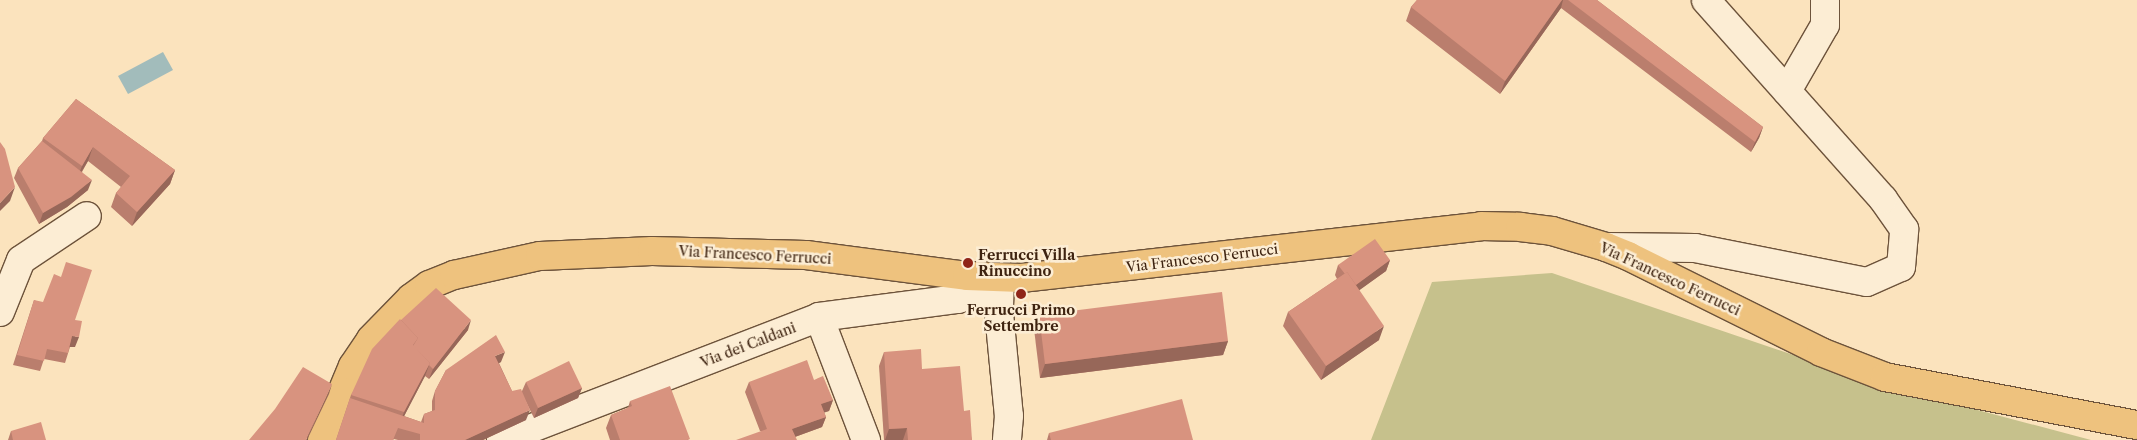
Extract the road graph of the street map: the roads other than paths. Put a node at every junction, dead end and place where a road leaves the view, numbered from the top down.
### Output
1 (1706, 0) edge
2 (1825, 0) edge
3 (1787, 91) junction
4 (87, 216) dead end
5 (1606, 248) junction
6 (1000, 278) junction
7 (0, 312) edge
8 (819, 317) junction
9 (2137, 425) edge
10 (322, 440) edge
11 (501, 440) edge
12 (866, 440) edge
13 (1007, 440) edge

1 - 3 street
2 - 3 street
3 - 5 street
4 - 7 street
5 - 6 main road, Via Francesco Ferrucci
5 - 9 main road, Via Francesco Ferrucci
6 - 8 street, Via dei Caldani
6 - 10 main road, Via Francesco Ferrucci
6 - 13 street
8 - 11 street, Via dei Caldani
8 - 12 street

